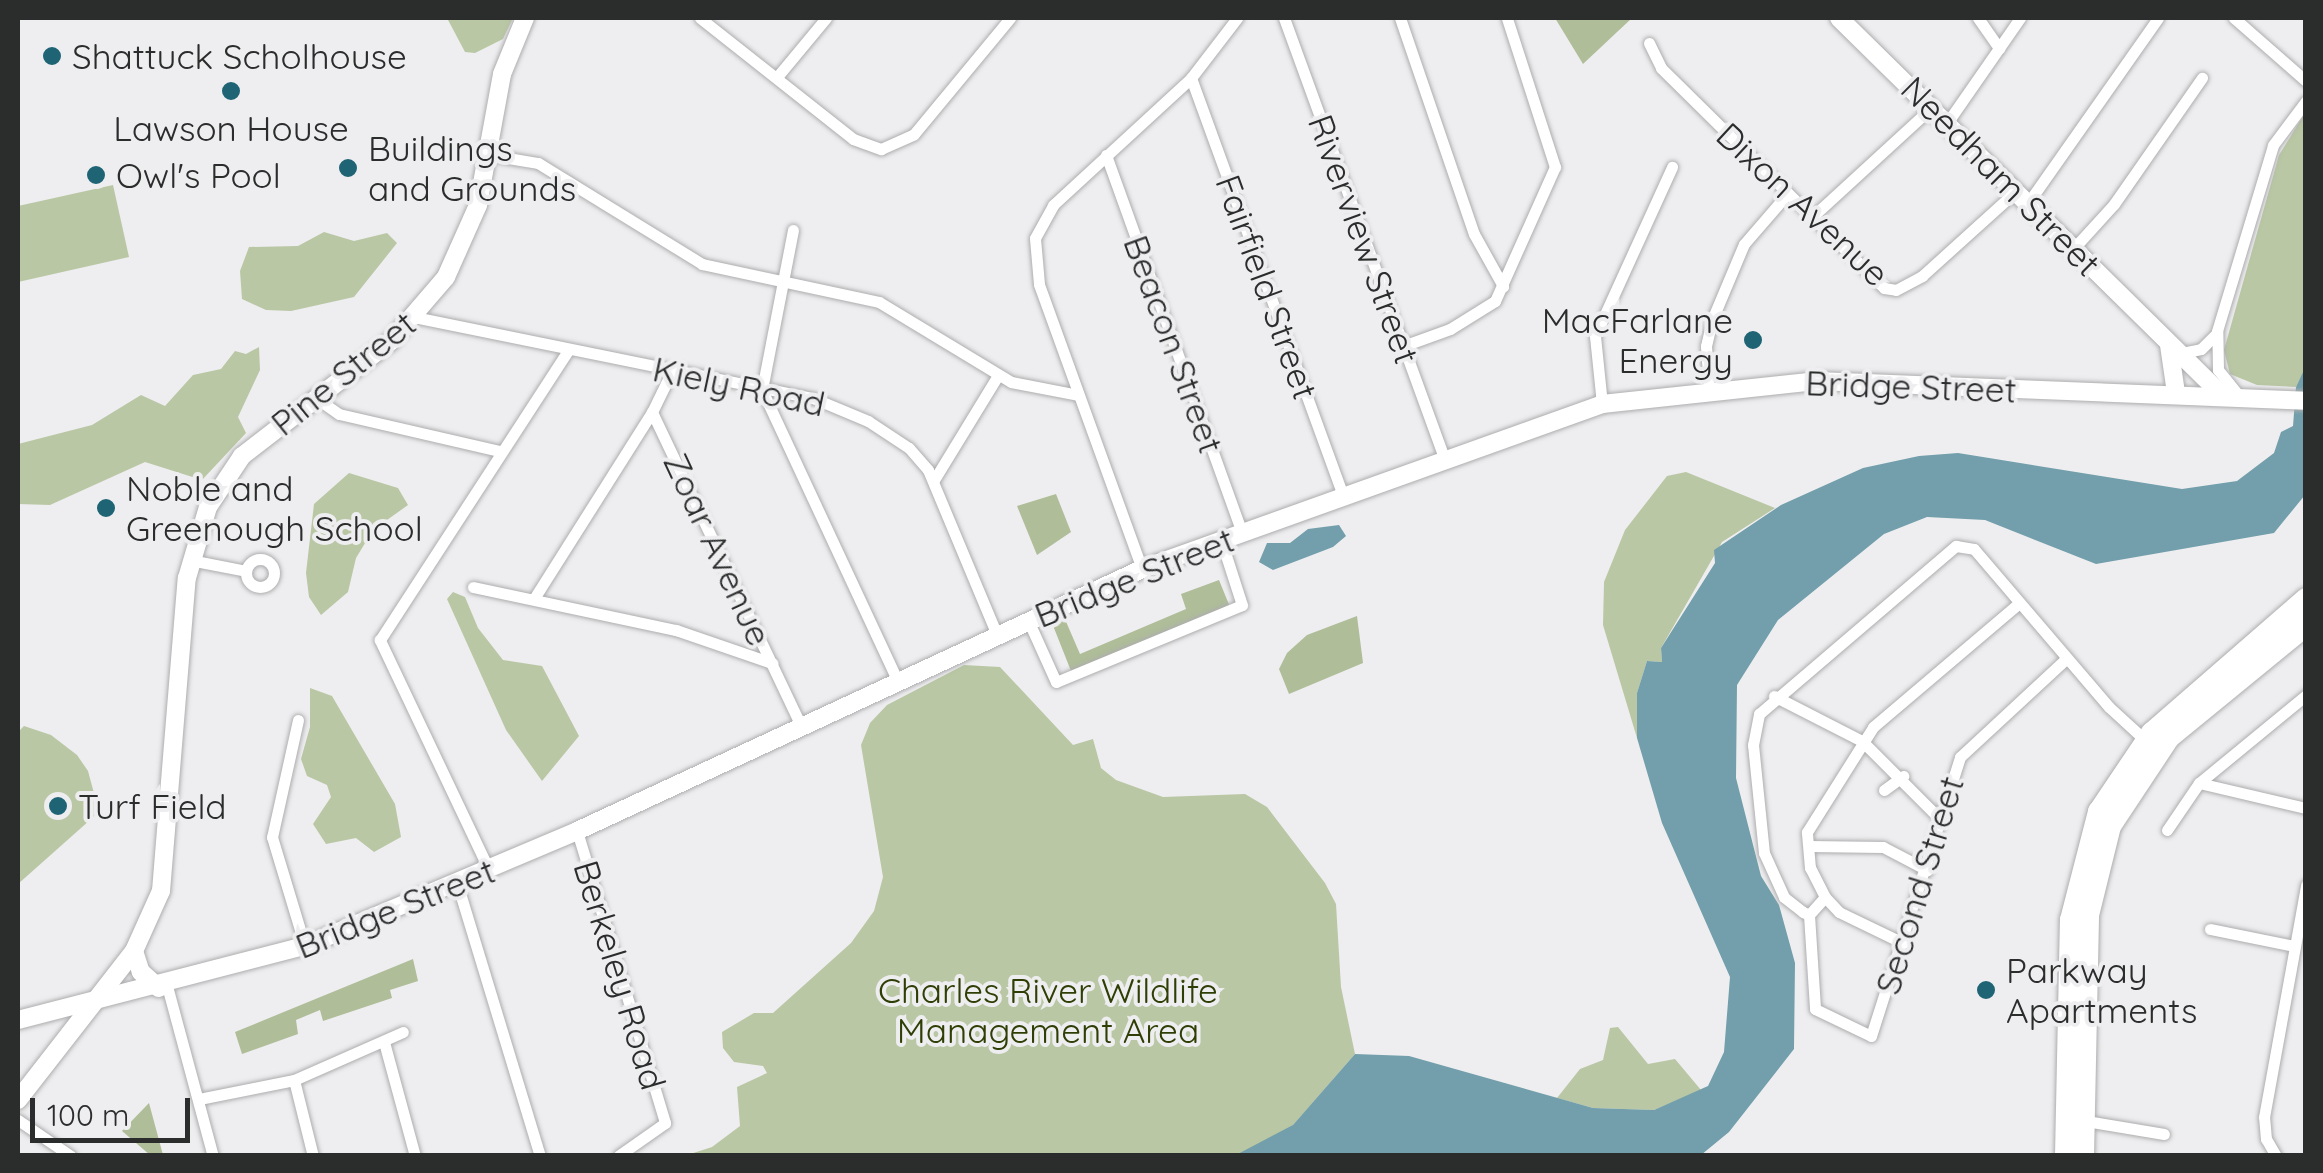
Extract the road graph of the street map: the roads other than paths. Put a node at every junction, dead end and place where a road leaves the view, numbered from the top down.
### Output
1 (525, 18) edge
2 (700, 18) edge
3 (826, 18) edge
4 (1010, 18) edge
5 (1237, 18) edge
6 (1284, 18) edge
7 (1400, 18) edge
8 (1507, 18) edge
9 (1839, 18) edge
10 (1978, 18) edge
11 (2020, 18) edge
12 (2158, 18) edge
13 (2234, 18) edge
14 (1649, 43) dead end
15 (1999, 48) junction
16 (777, 76) junction
17 (1191, 78) junction
18 (2202, 78) dead end
19 (2306, 81) edge
20 (2306, 101) edge
21 (1932, 108) junction
22 (1947, 123) junction
23 (490, 155) junction
24 (1106, 155) junction
25 (1672, 167) dead end
26 (1788, 193) junction
27 (2022, 197) junction
28 (1812, 217) junction
29 (793, 230) dead end
30 (2074, 248) junction
31 (782, 283) junction
32 (1504, 286) junction
33 (414, 317) junction
34 (2217, 331) junction
35 (2162, 336) junction
36 (1403, 346) junction
37 (568, 350) junction
38 (2182, 354) junction
39 (672, 371) junction
40 (998, 374) junction
41 (1709, 388) junction
42 (762, 390) junction
43 (2176, 393) junction
44 (1078, 395) junction
45 (2231, 397) junction
46 (316, 398) junction
47 (2300, 401) edge
48 (1602, 404) junction
49 (652, 412) junction
50 (500, 452) junction
51 (1445, 460) junction
52 (934, 480) junction
53 (1343, 496) junction
54 (1242, 532) junction
55 (1221, 540) junction
56 (190, 560) junction
57 (1142, 569) junction
58 (246, 571) dead end
59 (473, 587) dead end
60 (535, 596) junction
61 (2306, 598) edge
62 (2019, 603) junction
63 (1028, 620) junction
64 (2306, 625) edge
65 (997, 635) junction
66 (2066, 659) junction
67 (772, 663) junction
68 (898, 682) junction
69 (2306, 695) edge
70 (1774, 696) junction
71 (2300, 705) edge
72 (298, 720) dead end
73 (802, 726) junction
74 (2146, 740) junction
75 (1862, 741) junction
76 (1903, 776) junction
77 (2199, 783) junction
78 (1884, 790) dead end
79 (2306, 808) edge
80 (1940, 819) junction
81 (2166, 830) dead end
82 (577, 831) junction
83 (1808, 846) junction
84 (489, 870) junction
85 (1927, 870) junction
86 (457, 883) junction
87 (2306, 885) edge
88 (1825, 897) junction
89 (1810, 915) junction
90 (2210, 928) dead end
91 (1903, 943) junction
92 (305, 946) junction
93 (2294, 946) junction
94 (134, 951) junction
95 (163, 987) junction
96 (91, 1004) junction
97 (18, 1020) edge
98 (403, 1032) dead end
99 (384, 1042) junction
100 (294, 1080) junction
101 (199, 1099) junction
102 (18, 1100) edge
103 (18, 1120) edge
104 (2086, 1121) junction
105 (2164, 1134) dead end
106 (71, 1156) edge
107 (214, 1156) edge
108 (314, 1156) edge
109 (415, 1156) edge
110 (540, 1156) edge
111 (618, 1156) edge
112 (2066, 1156) edge
113 (2083, 1156) edge
114 (2276, 1156) edge

1 - 23 main road, Pine Street
2 - 16 street
3 - 16 street
4 - 16 street
5 - 17 street
6 - 36 street, Riverview Street
7 - 32 street
8 - 32 street
9 - 21 main road, Needham Street
10 - 15 street
11 - 15 street
12 - 27 street
13 - 19 street
14 - 26 street, Dixon Avenue
15 - 22 street
17 - 24 street
17 - 53 street, Fairfield Street
18 - 30 street
20 - 34 street
21 - 22 main road, Needham Street
21 - 28 street
22 - 27 main road, Needham Street
23 - 31 street
23 - 33 main road, Pine Street
24 - 44 street
24 - 54 street, Beacon Street
25 - 48 street
26 - 28 street, Dixon Avenue
26 - 41 street
27 - 28 street, Dixon Avenue
27 - 30 main road, Needham Street
29 - 31 street
30 - 35 main road, Needham Street
31 - 40 street
31 - 42 street
32 - 36 street
33 - 37 street, Kiely Road
33 - 46 main road, Pine Street
34 - 38 street
34 - 45 street
35 - 38 main road, Needham Street
35 - 43 main road, Needham Street
36 - 51 street, Riverview Street
37 - 39 street, Kiely Road
37 - 50 street
38 - 45 main road, Needham Street
39 - 42 street, Kiely Road
39 - 49 street, Zoar Avenue
40 - 44 street
40 - 52 street
41 - 43 main road, Bridge Street
41 - 48 main road, Bridge Street
42 - 52 street, Kiely Road
42 - 68 street
43 - 45 main road, Bridge Street
44 - 57 street
45 - 47 main road, Bridge Street
46 - 50 street
46 - 56 main road, Pine Street
48 - 51 main road, Bridge Street
49 - 60 street
49 - 67 street, Zoar Avenue
50 - 84 street
51 - 53 main road, Bridge Street
52 - 65 street, Kiely Road
53 - 54 main road, Bridge Street
54 - 55 main road, Bridge Street
55 - 57 main road, Bridge Street
55 - 63 street
56 - 58 street
56 - 94 main road, Pine Street
57 - 63 main road, Bridge Street
59 - 60 street
60 - 67 street
61 - 74 highway
62 - 66 street
62 - 70 street
62 - 75 street
63 - 65 main road, Bridge Street
64 - 104 highway
65 - 68 main road, Bridge Street
66 - 74 street
66 - 80 street, Second Street
67 - 73 street, Zoar Avenue
68 - 73 main road, Bridge Street
69 - 71 street
70 - 75 street
70 - 89 street
71 - 77 street
72 - 92 street
73 - 82 main road, Bridge Street
74 - 112 highway
75 - 76 street
75 - 83 street
76 - 78 street
76 - 80 street
77 - 79 street
77 - 81 street
80 - 85 street, Second Street
82 - 84 main road, Bridge Street
82 - 111 street, Berkeley Road
83 - 85 street
83 - 88 street
84 - 86 main road, Bridge Street
85 - 91 street, Second Street
86 - 92 main road, Bridge Street
86 - 110 street
87 - 93 street
88 - 89 street
88 - 91 street
89 - 91 street, Second Street
90 - 93 street
92 - 95 main road, Bridge Street
93 - 114 street
94 - 95 main road
94 - 96 main road, Pine Street
95 - 96 main road, Bridge Street
95 - 101 street
96 - 97 main road, Bridge Street
96 - 102 main road, Pine Street
98 - 99 street
99 - 100 street
99 - 109 street
100 - 101 street
100 - 108 street
101 - 107 street
103 - 106 street
104 - 105 street
104 - 113 highway

